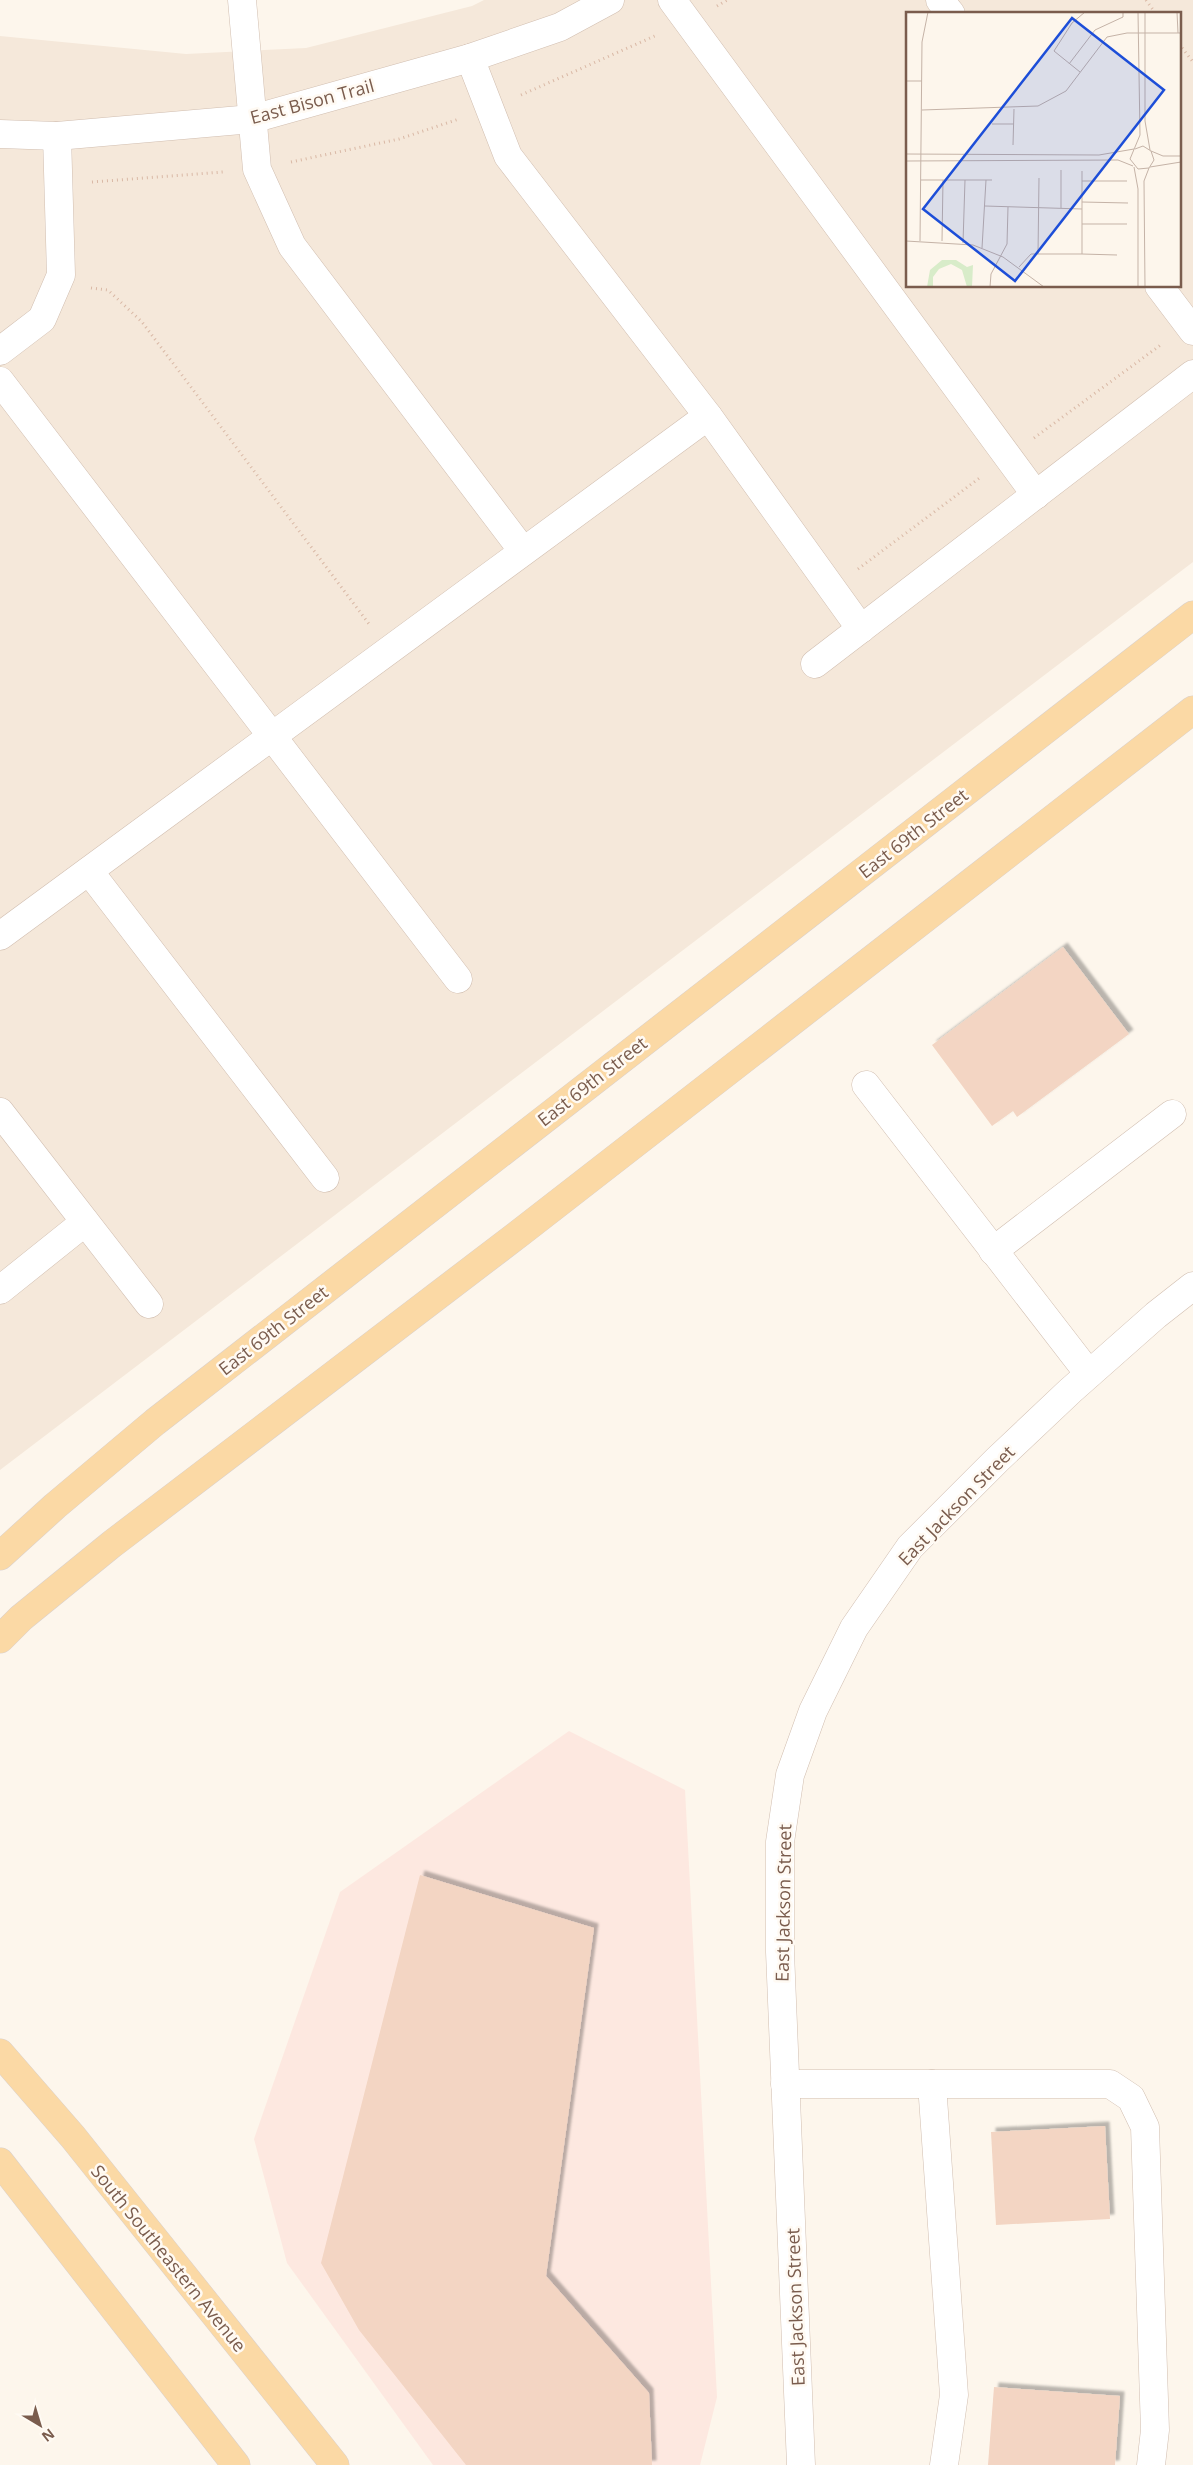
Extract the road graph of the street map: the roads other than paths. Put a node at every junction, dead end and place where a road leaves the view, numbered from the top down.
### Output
1 (242, 0) edge
2 (610, 0) edge
3 (672, 0) edge
4 (940, 0) edge
5 (949, 12) edge
6 (470, 58) junction
7 (252, 119) junction
8 (0, 134) edge
9 (56, 136) junction
10 (1161, 288) edge
11 (1193, 331) edge
12 (0, 351) edge
13 (1193, 374) edge
14 (0, 381) edge
15 (708, 416) junction
16 (1036, 494) junction
17 (523, 551) junction
18 (1193, 615) edge
19 (861, 629) junction
20 (815, 664) dead end
21 (1193, 710) edge
22 (272, 737) junction
23 (89, 871) junction
24 (0, 936) edge
25 (458, 979) dead end
26 (866, 1085) dead end
27 (0, 1112) edge
28 (1172, 1114) dead end
29 (325, 1178) dead end
30 (85, 1222) junction
31 (993, 1251) junction
32 (1193, 1286) edge
33 (0, 1290) edge
34 (149, 1304) dead end
35 (1089, 1374) junction
36 (0, 1556) edge
37 (0, 1639) edge
38 (0, 2054) edge
39 (785, 2084) junction
40 (932, 2084) junction
41 (0, 2162) edge
42 (236, 2465) edge
43 (335, 2465) edge
44 (801, 2465) edge
45 (944, 2465) edge
46 (1151, 2465) edge

1 - 7 street
2 - 6 street, East Bison Trail
3 - 16 street
4 - 5 street
6 - 7 street, East Bison Trail
6 - 15 street
7 - 9 street, East Bison Trail
7 - 17 street
8 - 9 street, East Bison Trail
9 - 12 street
10 - 11 street
13 - 16 street
14 - 22 street
15 - 17 street
15 - 19 street
16 - 19 street
17 - 22 street
18 - 36 main road, East 69th Street
19 - 20 street
21 - 37 main road
22 - 23 street
22 - 25 street
23 - 24 street
23 - 29 street
26 - 31 street
27 - 30 street
28 - 31 street
30 - 33 street
30 - 34 street
31 - 35 street
32 - 35 street, East Jackson Street
35 - 39 street, East Jackson Street
38 - 43 main road, South Southeastern Avenue
39 - 40 street
39 - 44 street, East Jackson Street
40 - 45 street
40 - 46 street
41 - 42 main road

